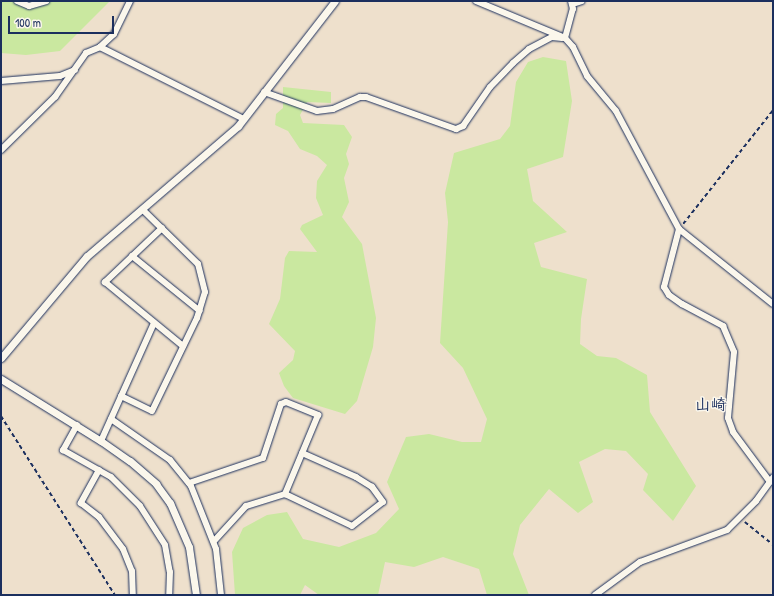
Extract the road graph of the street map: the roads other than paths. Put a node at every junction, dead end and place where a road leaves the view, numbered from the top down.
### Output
1 (17, 1) edge
2 (46, 1) edge
3 (130, 1) edge
4 (335, 1) edge
5 (476, 1) edge
6 (582, 1) edge
7 (572, 3) edge
8 (565, 38) junction
9 (100, 47) junction
10 (78, 68) junction
11 (1, 81) edge
12 (264, 92) junction
13 (244, 119) junction
14 (1, 150) edge
15 (142, 209) junction
16 (162, 228) junction
17 (679, 229) junction
18 (132, 256) junction
19 (773, 304) edge
20 (200, 311) junction
21 (154, 323) junction
22 (183, 346) junction
23 (1, 358) edge
24 (1, 379) edge
25 (121, 396) junction
26 (111, 419) junction
27 (77, 426) junction
28 (101, 441) junction
29 (302, 453) junction
30 (99, 470) junction
31 (772, 480) edge
32 (189, 483) junction
33 (286, 494) junction
34 (214, 541) junction
35 (133, 595) edge
36 (169, 595) edge
37 (196, 595) edge
38 (221, 595) edge
39 (595, 595) edge

1 - 2 street
3 - 9 street
4 - 12 street
5 - 8 street
6 - 7 street
7 - 8 street
8 - 12 street
8 - 17 street
9 - 10 street
9 - 13 street
10 - 11 street
10 - 14 street
12 - 13 street
13 - 15 street
15 - 16 street
15 - 23 street
16 - 18 street
16 - 20 street
17 - 19 street
17 - 31 street
18 - 20 street
18 - 21 street
20 - 22 street
21 - 22 street
21 - 25 street
22 - 25 street
24 - 27 street
25 - 26 street
26 - 28 street
26 - 32 street
27 - 28 street
27 - 30 street
28 - 37 street
29 - 32 street
29 - 33 street
29 - 33 street
30 - 35 street
30 - 36 street
31 - 39 street
32 - 34 street
33 - 34 street
34 - 38 street

